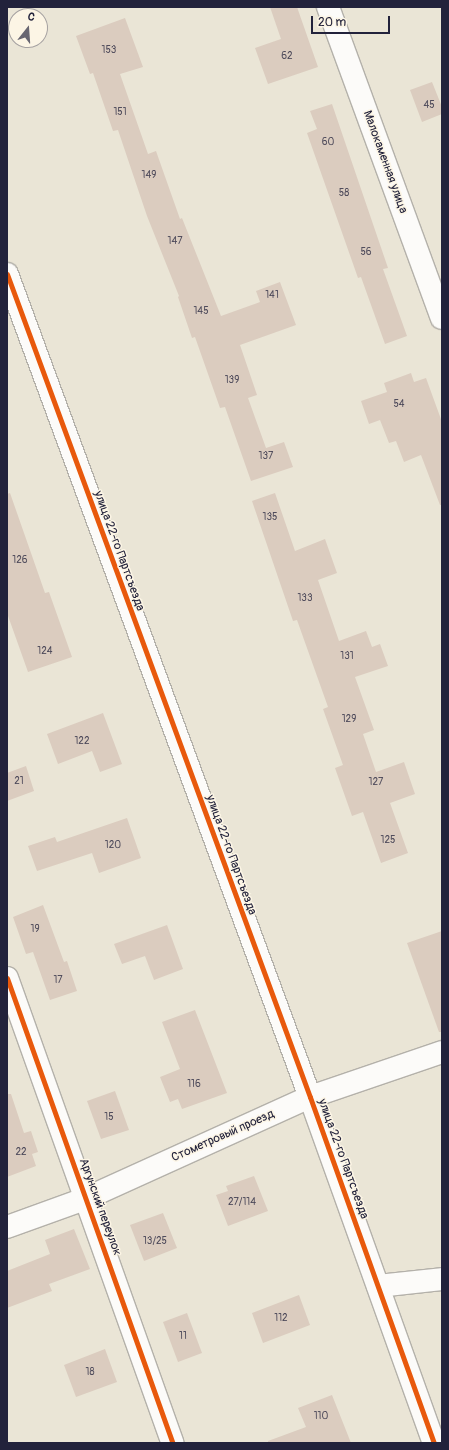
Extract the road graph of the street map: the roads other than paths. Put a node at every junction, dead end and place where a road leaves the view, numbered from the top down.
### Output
1 (328, 7) edge
2 (7, 274) edge
3 (442, 318) edge
4 (7, 978) edge
5 (442, 1052) edge
6 (310, 1097) junction
7 (87, 1198) junction
8 (7, 1227) edge
9 (442, 1279) edge
10 (378, 1286) junction
11 (173, 1443) edge
12 (434, 1443) edge

1 - 3 street, Малокаменная улица
2 - 6 street, улица 22-го Партсъезда
4 - 7 street, Аргунский переулок
5 - 6 street, Стометровый проезд
6 - 7 street, Стометровый проезд
6 - 10 street, улица 22-го Партсъезда
7 - 8 street, Стометровый проезд
7 - 11 street, Аргунский переулок
9 - 10 street
10 - 12 street, улица 22-го Партсъезда

